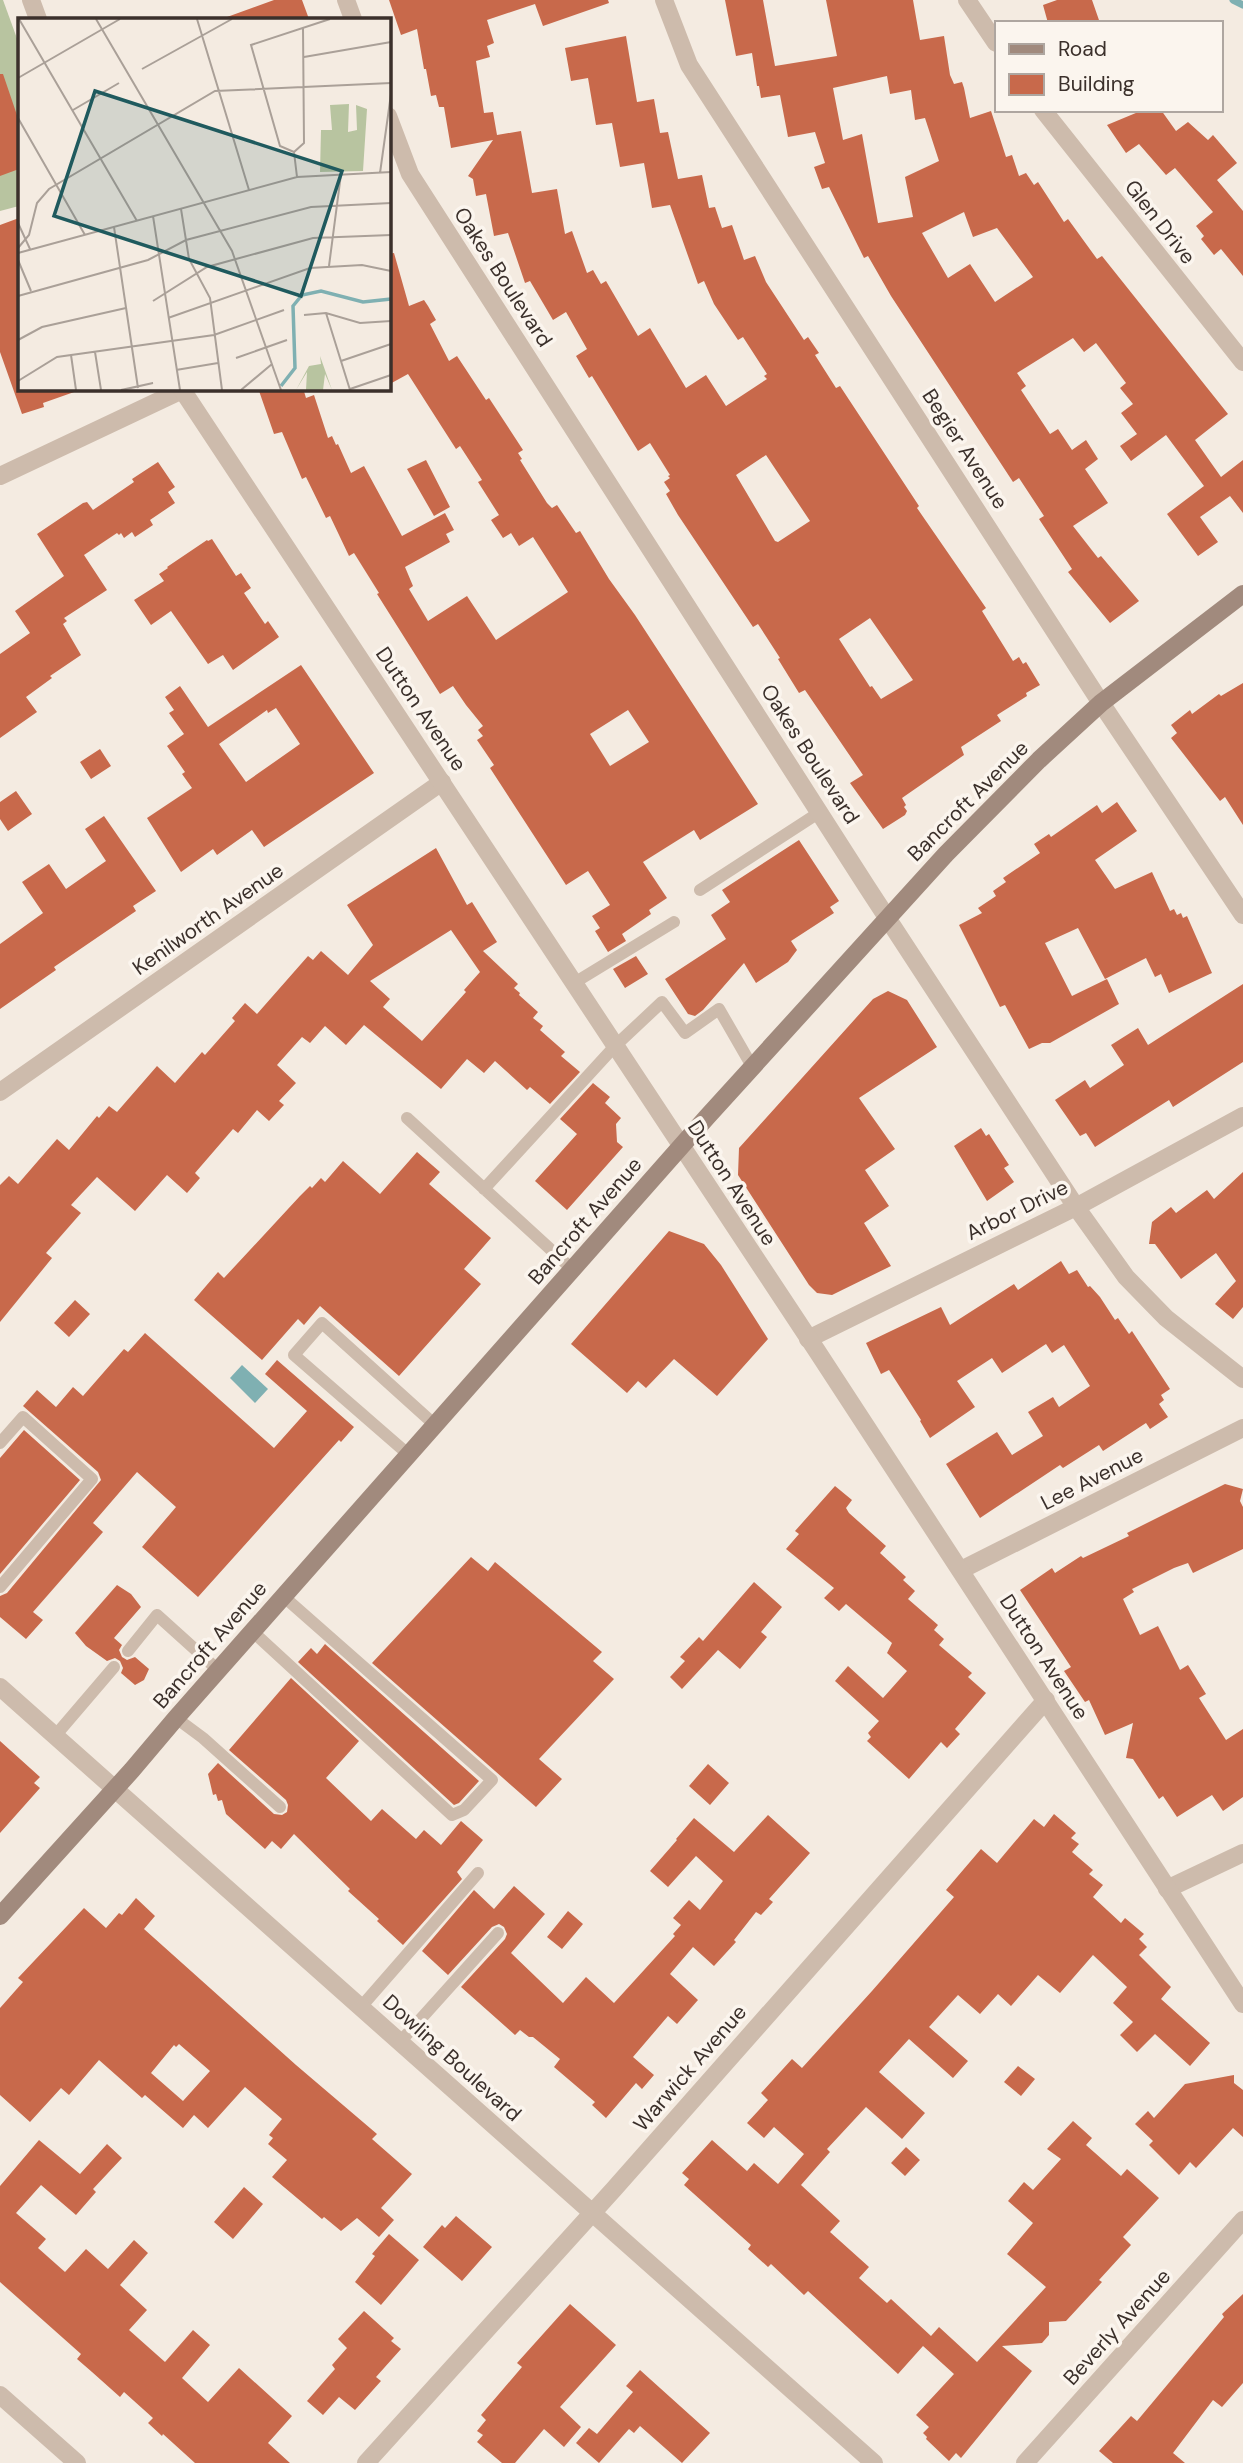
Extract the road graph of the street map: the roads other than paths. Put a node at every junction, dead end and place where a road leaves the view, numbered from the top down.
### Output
1 (31, 0) edge
2 (346, 0) edge
3 (664, 0) edge
4 (967, 0) edge
5 (38, 18) edge
6 (353, 18) edge
7 (995, 42) edge
8 (1045, 112) edge
9 (390, 121) edge
10 (1243, 362) edge
11 (180, 390) edge
12 (183, 390) edge
13 (0, 476) edge
14 (1243, 594) edge
15 (1101, 702) junction
16 (442, 782) junction
17 (820, 812) junction
18 (700, 890) dead end
19 (1243, 915) edge
20 (888, 916) junction
21 (674, 922) dead end
22 (574, 983) junction
23 (615, 1046) junction
24 (753, 1068) junction
25 (0, 1092) edge
26 (1243, 1116) edge
27 (407, 1118) dead end
28 (681, 1146) junction
29 (484, 1189) junction
30 (1076, 1206) junction
31 (573, 1270) junction
32 (808, 1339) junction
33 (1243, 1379) edge
34 (435, 1425) junction
35 (1243, 1428) edge
36 (0, 1443) edge
37 (409, 1455) junction
38 (961, 1570) junction
39 (0, 1587) edge
40 (283, 1596) junction
41 (252, 1631) junction
42 (128, 1651) dead end
43 (114, 1667) dead end
44 (218, 1670) junction
45 (0, 1687) edge
46 (1046, 1700) junction
47 (176, 1718) junction
48 (55, 1735) junction
49 (114, 1788) junction
50 (280, 1807) dead end
51 (1243, 1853) edge
52 (478, 1873) dead end
53 (1167, 1889) junction
54 (0, 1916) edge
55 (498, 1933) dead end
56 (1243, 2004) edge
57 (361, 2007) junction
58 (400, 2042) junction
59 (592, 2212) junction
60 (1243, 2220) edge
61 (0, 2395) edge
62 (77, 2463) edge
63 (366, 2463) edge
64 (874, 2463) edge
65 (1025, 2463) edge

1 - 5 street
2 - 6 street
3 - 15 street, Begier Avenue
4 - 7 street
8 - 10 street, Glen Drive
9 - 17 street, Oakes Boulevard
11 - 13 street
12 - 16 street, Dutton Avenue
14 - 15 main road, Bancroft Avenue
15 - 19 street, Begier Avenue
15 - 20 main road, Bancroft Avenue
16 - 22 street, Dutton Avenue
16 - 25 street, Kenilworth Avenue
17 - 18 lane
17 - 20 street, Oakes Boulevard
20 - 24 main road, Bancroft Avenue
20 - 30 street, Oakes Boulevard
21 - 22 lane
22 - 23 street, Dutton Avenue
23 - 24 lane
23 - 28 street, Dutton Avenue
23 - 29 lane
24 - 28 main road, Bancroft Avenue
26 - 30 street, Arbor Drive
27 - 29 lane
28 - 31 main road, Bancroft Avenue
28 - 32 street, Dutton Avenue
29 - 31 lane
30 - 32 street, Arbor Drive
30 - 33 street, Oakes Boulevard
31 - 34 main road, Bancroft Avenue
32 - 38 street, Dutton Avenue
34 - 37 main road, Bancroft Avenue
34 - 37 lane
35 - 38 street, Lee Avenue
36 - 39 lane
37 - 40 main road, Bancroft Avenue
38 - 46 street, Dutton Avenue
40 - 41 main road, Bancroft Avenue
40 - 41 lane
41 - 44 main road, Bancroft Avenue
42 - 44 lane
43 - 48 lane
44 - 47 main road, Bancroft Avenue
45 - 48 street, Dowling Boulevard
46 - 53 street, Dutton Avenue
46 - 59 street, Warwick Avenue
47 - 49 main road, Bancroft Avenue
47 - 50 lane
48 - 49 street, Dowling Boulevard
49 - 54 main road, Bancroft Avenue
49 - 57 street, Dowling Boulevard
51 - 53 street
52 - 57 lane
53 - 56 street, Dutton Avenue
55 - 58 lane
57 - 58 street, Dowling Boulevard
58 - 59 street, Dowling Boulevard
59 - 63 street, Warwick Avenue
59 - 64 street, Dowling Boulevard
60 - 65 street, Beverly Avenue
61 - 62 street

